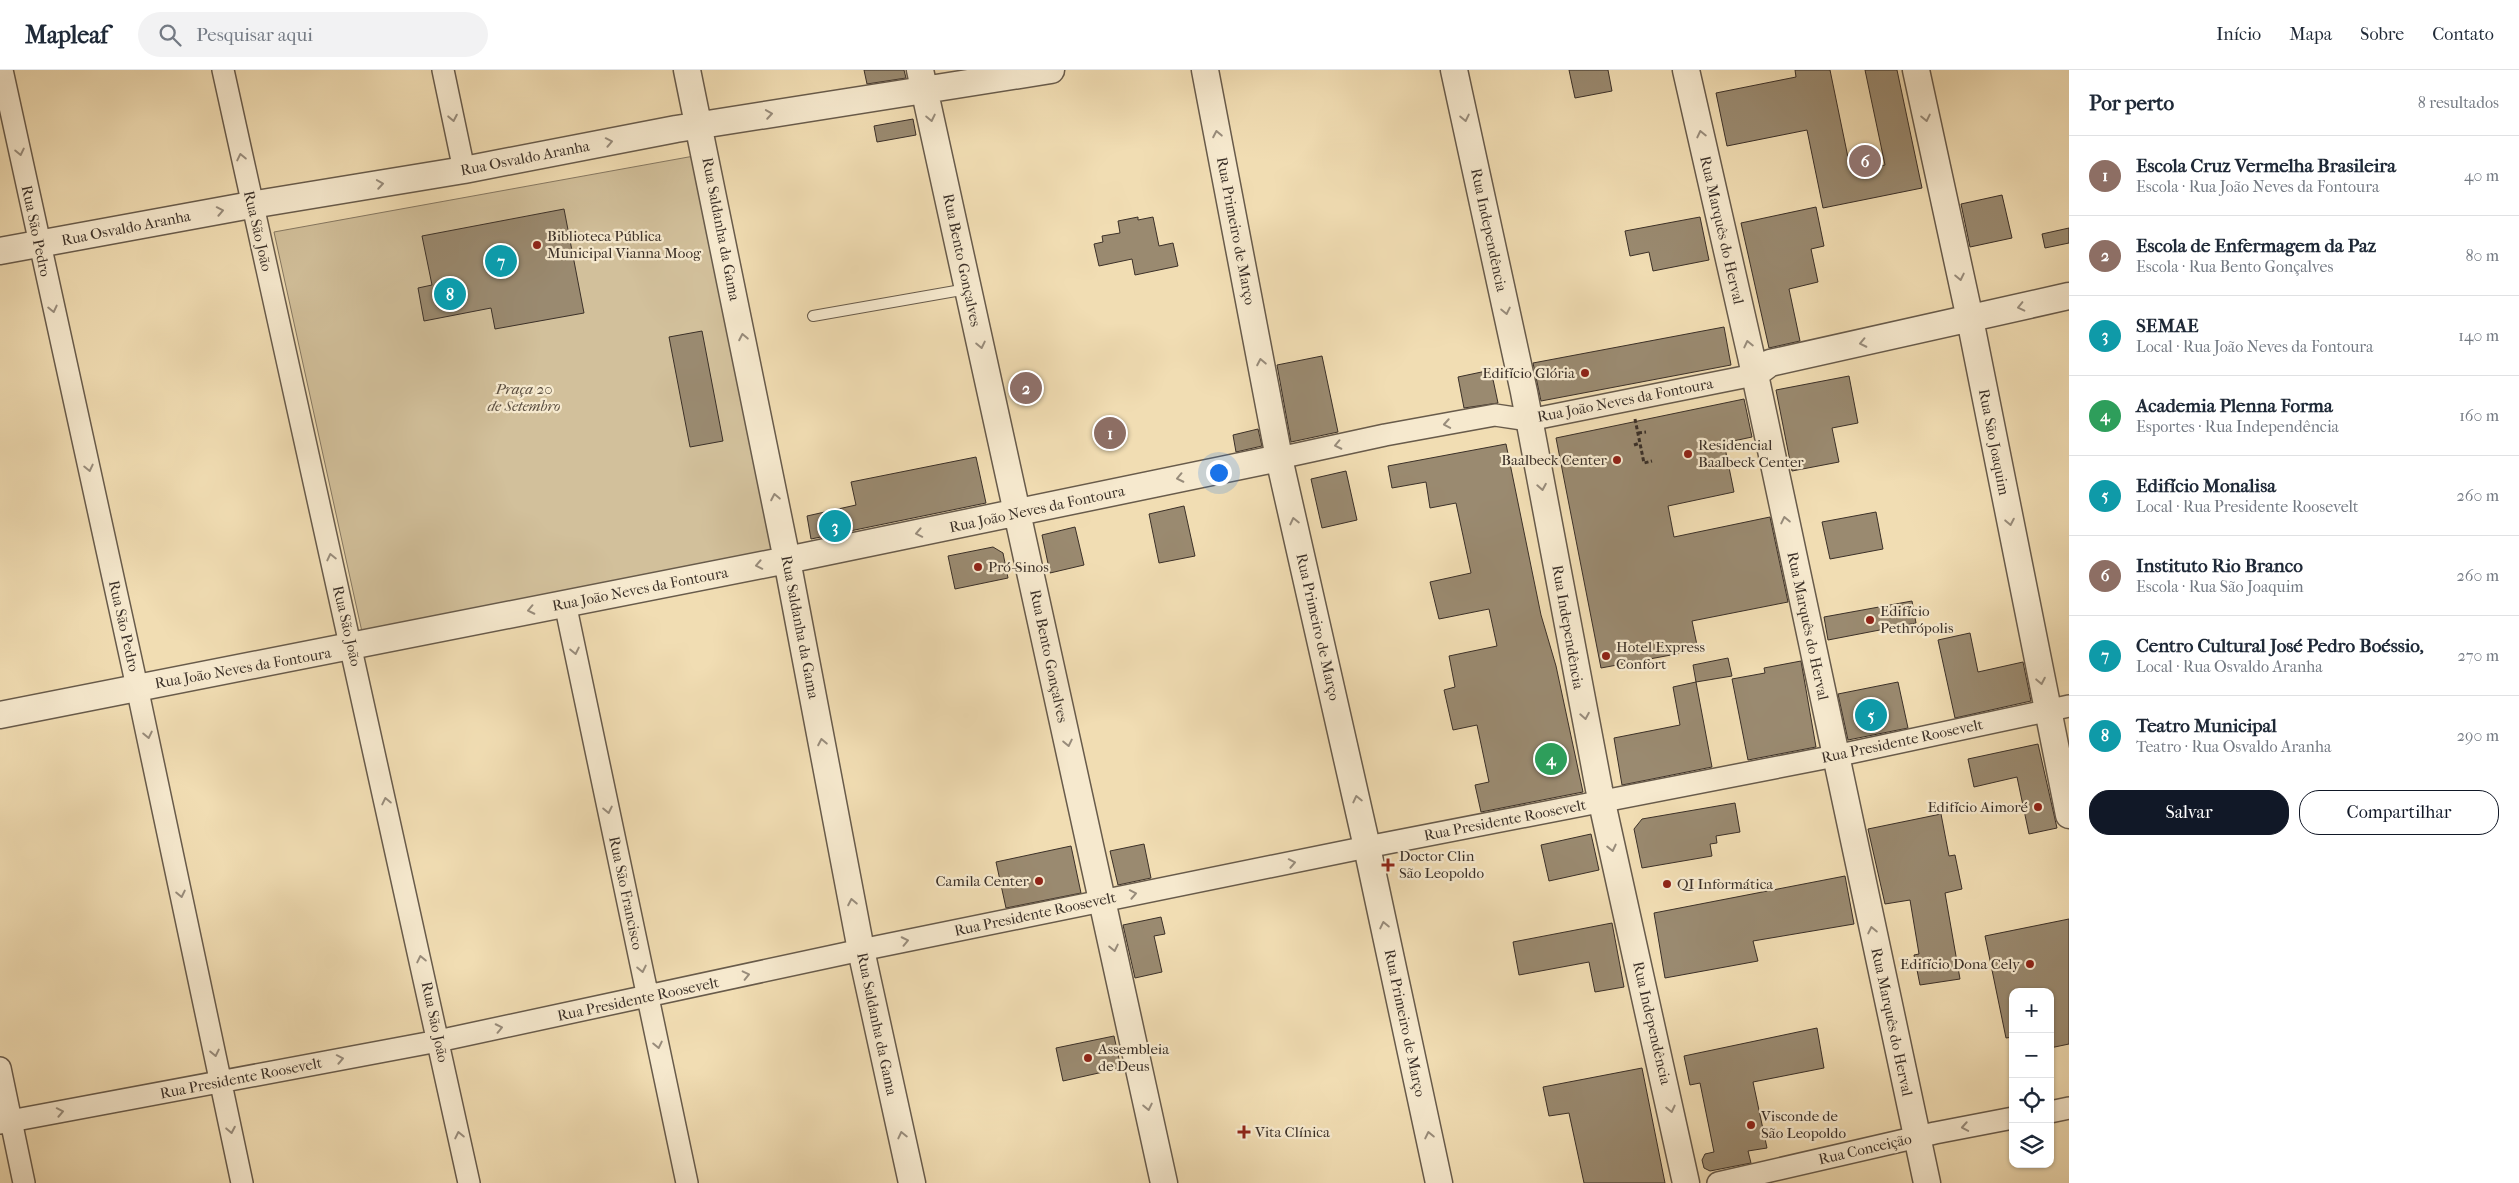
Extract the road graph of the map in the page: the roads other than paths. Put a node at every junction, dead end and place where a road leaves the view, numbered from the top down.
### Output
1 (2, 70) edge
2 (223, 70) edge
3 (444, 70) edge
4 (687, 70) edge
5 (1051, 70) edge
6 (1205, 70) edge
7 (1454, 70) edge
8 (1686, 70) edge
9 (1916, 70) edge
10 (922, 80) edge
11 (700, 125) junction
12 (464, 170) junction
13 (251, 205) junction
14 (39, 244) junction
15 (0, 251) edge
16 (968, 289) junction
17 (2069, 296) edge
18 (812, 316) dead end
19 (1970, 319) junction
20 (1754, 375) junction
21 (1528, 420) junction
22 (1280, 458) junction
23 (1018, 513) junction
24 (788, 560) junction
25 (565, 603) junction
26 (352, 647) junction
27 (138, 687) junction
28 (2058, 708) edge
29 (0, 715) edge
30 (1835, 756) junction
31 (1603, 800) junction
32 (2069, 815) edge
33 (1367, 847) junction
34 (1103, 900) junction
35 (860, 950) junction
36 (647, 997) junction
37 (438, 1040) junction
38 (0, 1068) edge
39 (221, 1082) junction
40 (2069, 1108) edge
41 (2054, 1111) edge
42 (2009, 1119) edge
43 (6, 1122) edge
44 (1917, 1137) junction
45 (24, 1183) edge
46 (242, 1183) edge
47 (469, 1183) edge
48 (687, 1183) edge
49 (912, 1183) edge
50 (1164, 1183) edge
51 (1439, 1183) edge
52 (1686, 1183) edge
53 (1718, 1183) edge
54 (1927, 1183) edge

1 -> 14 street, Rua São Pedro
13 -> 2 street, Rua São João
3 -> 12 street
4 - 11 street, Rua Saldanha da Gama
5 - 10 street, Rua Osvaldo Aranha
22 -> 6 street, Rua Primeiro de Março
7 -> 21 street, Rua Independência
20 -> 8 street, Rua Marquês do Herval
9 -> 19 street, Rua São Joaquim
11 -> 10 street, Rua Osvaldo Aranha
10 -> 16 street, Rua Bento Gonçalves
12 -> 11 street, Rua Osvaldo Aranha
24 -> 11 street, Rua Saldanha da Gama
13 -> 12 street, Rua Osvaldo Aranha
14 -> 13 street, Rua Osvaldo Aranha
26 -> 13 street, Rua São João
14 - 15 street, Rua Osvaldo Aranha
14 -> 27 street, Rua São Pedro
16 - 18 lane
16 -> 23 street, Rua Bento Gonçalves
17 -> 19 street, Rua João Neves da Fontoura
19 -> 20 street, Rua João Neves da Fontoura
19 -> 28 street, Rua São Joaquim
20 - 21 street, Rua João Neves da Fontoura
30 -> 20 street, Rua Marquês do Herval
21 -> 22 street, Rua João Neves da Fontoura
21 -> 31 street, Rua Independência
22 -> 23 street, Rua João Neves da Fontoura
33 -> 22 street, Rua Primeiro de Março
23 -> 24 street, Rua João Neves da Fontoura
23 -> 34 street, Rua Bento Gonçalves
24 -> 25 street, Rua João Neves da Fontoura
35 -> 24 street, Rua Saldanha da Gama
25 -> 26 street, Rua João Neves da Fontoura
25 -> 36 street, Rua São Francisco
26 - 27 street, Rua João Neves da Fontoura
37 -> 26 street, Rua São João
27 - 29 street, Rua João Neves da Fontoura
27 -> 39 street, Rua São Pedro
28 - 30 street, Rua Presidente Roosevelt
28 - 32 street, Rua São Joaquim
30 - 31 street, Rua Presidente Roosevelt
44 -> 30 street, Rua Marquês do Herval
31 - 33 street, Rua Presidente Roosevelt
31 -> 52 street, Rua Independência
34 -> 33 street, Rua Presidente Roosevelt
51 -> 33 street, Rua Primeiro de Março
35 -> 34 street, Rua Presidente Roosevelt
34 -> 50 street, Rua Bento Gonçalves
36 -> 35 street, Rua Presidente Roosevelt
49 -> 35 street, Rua Saldanha da Gama
37 -> 36 street, Rua Presidente Roosevelt
36 -> 48 street, Rua São Francisco
39 -> 37 street, Rua Presidente Roosevelt
47 -> 37 street, Rua São João
38 - 43 street
43 -> 39 street, Rua Presidente Roosevelt
39 -> 46 street, Rua São Pedro
40 - 41 street
42 -> 44 street, Rua Conceição
43 - 45 street
44 - 53 street, Rua Conceição
44 - 54 street, Rua Marquês do Herval

